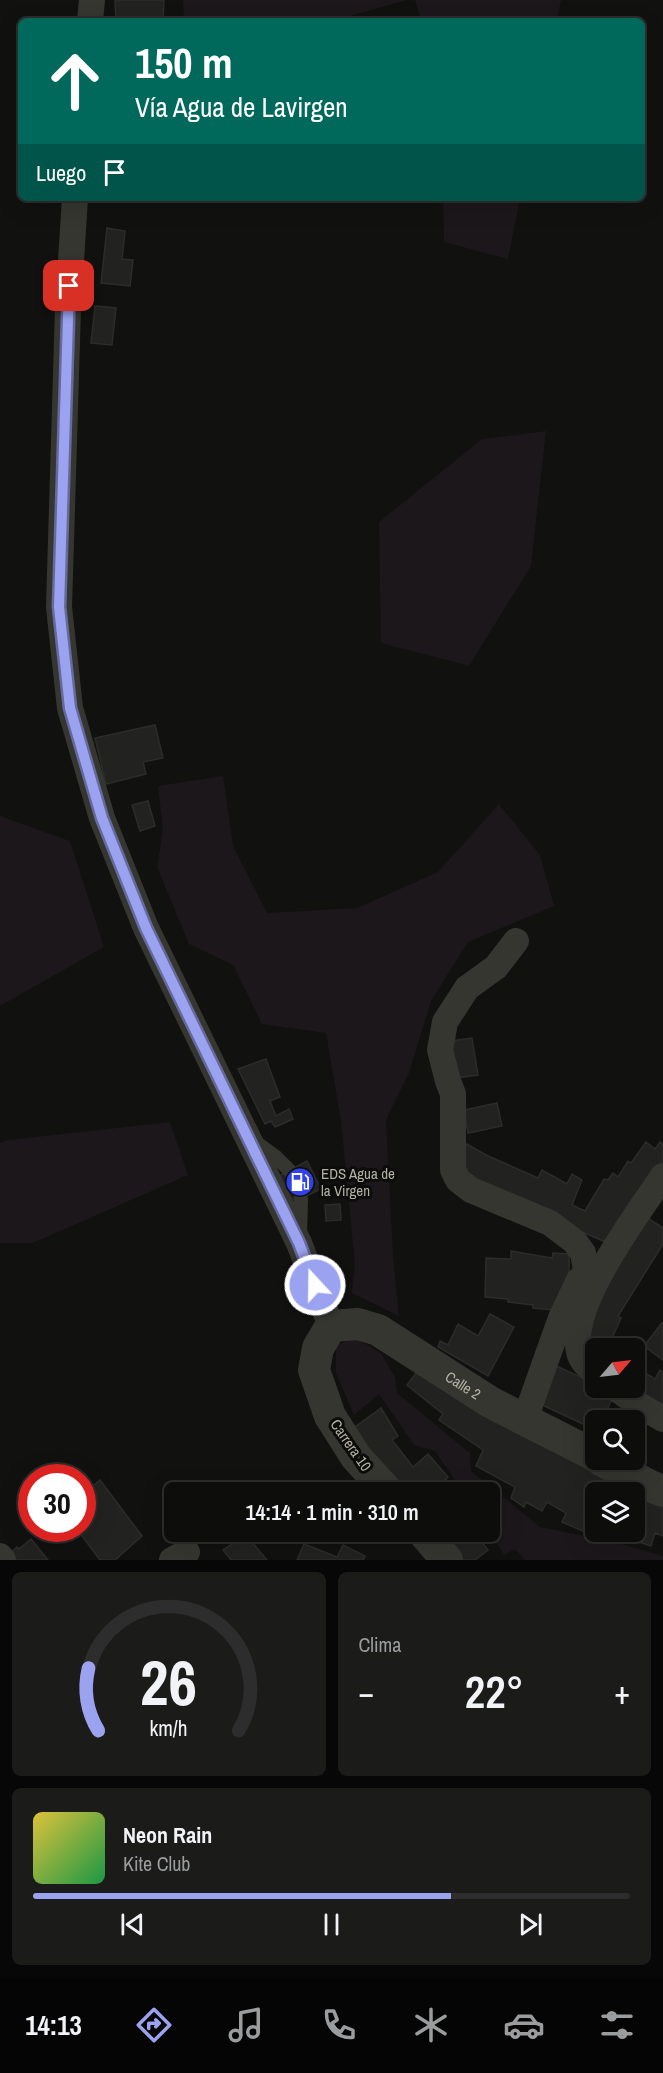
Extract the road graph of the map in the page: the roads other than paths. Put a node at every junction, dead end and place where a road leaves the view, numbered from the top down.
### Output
1 (92, 0) edge
2 (90, 18) edge
3 (75, 201) edge
4 (516, 941) dead end
5 (248, 1137) junction
6 (289, 1170) dead end
7 (663, 1176) edge
8 (301, 1199) dead end
9 (299, 1243) junction
10 (611, 1256) junction
11 (586, 1270) junction
12 (331, 1326) junction
13 (585, 1363) edge
14 (629, 1398) edge
15 (525, 1419) junction
16 (663, 1419) edge
17 (585, 1450) edge
18 (620, 1470) edge
19 (379, 1482) edge
20 (663, 1491) edge
21 (432, 1542) edge
22 (0, 1556) edge
23 (3, 1560) edge
24 (447, 1560) edge

1 - 2 street
3 - 5 street
4 - 11 street
5 - 6 lane
5 - 9 street
7 - 10 street
8 - 9 lane
9 - 12 street
10 - 11 street
10 - 13 street
11 - 15 street
12 - 15 street, Calle 2
12 - 19 street, Carrera 10
14 - 16 street
15 - 17 street, Calle 2
18 - 20 street
21 - 24 street
22 - 23 street

